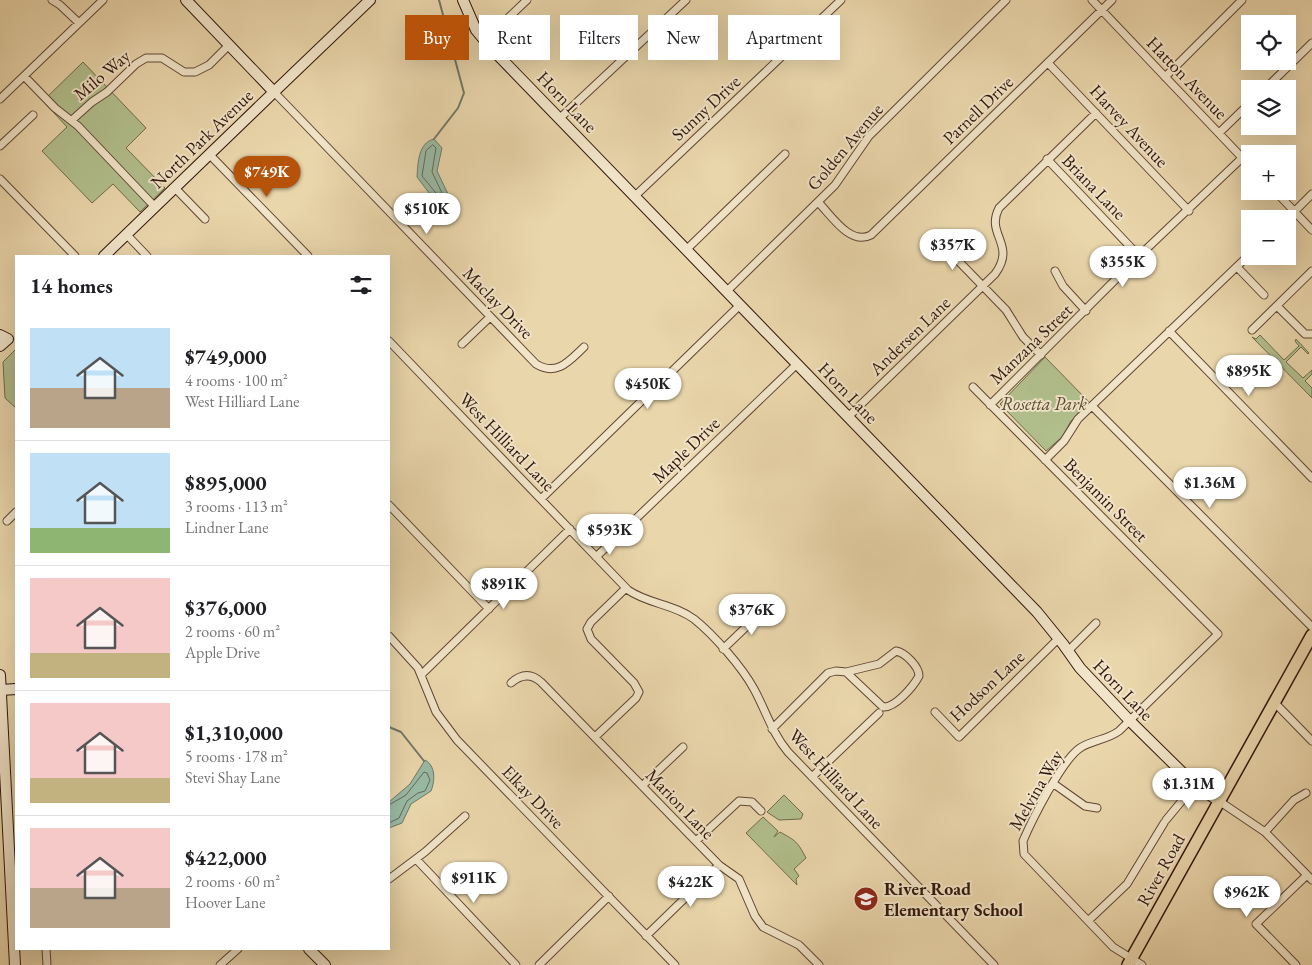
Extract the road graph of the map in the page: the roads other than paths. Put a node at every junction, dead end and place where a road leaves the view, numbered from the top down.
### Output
1 (52, 0) edge
2 (103, 0) edge
3 (186, 0) edge
4 (370, 0) edge
5 (463, 0) edge
6 (527, 0) edge
7 (686, 0) edge
8 (841, 0) edge
9 (1006, 0) edge
10 (1092, 0) edge
11 (1112, 0) edge
12 (1242, 0) edge
13 (1102, 10) junction
14 (511, 15) edge
15 (79, 23) junction
16 (479, 33) edge
17 (1312, 43) edge
18 (229, 44) junction
19 (503, 60) edge
20 (1048, 63) junction
21 (24, 76) junction
22 (1165, 77) junction
23 (1274, 80) edge
24 (274, 92) junction
25 (0, 99) edge
26 (1241, 111) edge
27 (1096, 112) junction
28 (33, 115) dead end
29 (560, 118) junction
30 (72, 120) junction
31 (1218, 133) junction
32 (0, 146) edge
33 (210, 154) junction
34 (785, 154) dead end
35 (1241, 157) edge
36 (1047, 159) junction
37 (1241, 159) edge
38 (0, 179) edge
39 (175, 188) junction
40 (1312, 194) edge
41 (635, 196) junction
42 (1283, 200) edge
43 (818, 202) junction
44 (155, 207) junction
45 (1292, 210) edge
46 (1296, 210) edge
47 (1189, 211) junction
48 (1296, 214) edge
49 (205, 219) dead end
50 (1312, 230) edge
51 (126, 235) junction
52 (939, 241) dead end
53 (687, 249) junction
54 (74, 255) edge
55 (105, 255) edge
56 (146, 255) edge
57 (307, 255) edge
58 (1140, 256) junction
59 (1241, 263) edge
60 (1237, 267) junction
61 (1055, 271) dead end
62 (1312, 271) edge
63 (982, 286) junction
64 (727, 291) junction
65 (1264, 295) dead end
66 (740, 305) junction
67 (1277, 306) junction
68 (1086, 311) junction
69 (490, 317) junction
70 (1252, 330) dead end
71 (1170, 332) junction
72 (1312, 334) edge
73 (390, 342) edge
74 (462, 344) dead end
75 (584, 347) dead end
76 (1041, 356) junction
77 (797, 364) junction
78 (973, 387) dead end
79 (990, 405) junction
80 (1092, 406) junction
81 (848, 417) junction
82 (1045, 460) junction
83 (1312, 478) edge
84 (541, 498) junction
85 (390, 506) edge
86 (15, 513) edge
87 (7, 521) dead end
88 (570, 529) junction
89 (596, 557) junction
90 (626, 588) junction
91 (767, 607) dead end
92 (489, 609) junction
93 (1096, 623) dead end
94 (1312, 627) edge
95 (1218, 634) joint
96 (1312, 635) edge
97 (390, 637) edge
98 (1059, 638) junction
99 (723, 649) junction
100 (1068, 651) junction
101 (846, 672) junction
102 (422, 674) junction
103 (0, 675) edge
104 (512, 683) dead end
105 (15, 689) edge
106 (1, 690) edge
107 (1274, 702) junction
108 (935, 712) dead end
109 (880, 713) dead end
110 (1130, 721) junction
111 (772, 729) junction
112 (595, 737) junction
113 (1312, 741) edge
114 (683, 747) dead end
115 (812, 777) junction
116 (1054, 784) junction
117 (1195, 785) junction
118 (642, 786) junction
119 (1306, 793) dead end
120 (1219, 802) junction
121 (1097, 808) dead end
122 (761, 811) dead end
123 (465, 816) dead end
124 (1265, 832) junction
125 (696, 842) junction
126 (416, 858) junction
127 (720, 865) junction
128 (390, 878) edge
129 (1310, 878) edge
130 (609, 896) junction
131 (1088, 921) junction
132 (646, 936) junction
133 (47, 950) edge
134 (237, 950) edge
135 (310, 950) edge
136 (1130, 962) edge
137 (15, 965) edge
138 (47, 965) edge
139 (220, 965) edge
140 (325, 965) edge
141 (516, 965) edge
142 (539, 965) edge
143 (675, 965) edge
144 (819, 965) edge
145 (994, 965) edge
146 (1142, 965) edge
147 (1296, 965) edge

1 - 15 street
2 - 15 street
3 - 18 street, North Park Avenue
4 - 24 street
5 - 16 street, Horn Lane
6 - 14 street
7 - 29 street
8 - 41 street, Sunny Drive
9 - 43 street, Golden Avenue
10 - 13 street, Hatton Avenue
11 - 13 street, Parnell Drive
12 - 22 street
13 - 20 street, Parnell Drive
13 - 22 street, Hatton Avenue
15 - 21 street
17 - 23 street
18 - 24 street, North Park Avenue
18 - 30 street, Milo Way
19 - 29 street, Horn Lane
20 - 27 street, Harvey Avenue
20 - 43 street, Parnell Drive
21 - 25 street
21 - 30 street
22 - 31 street, Hatton Avenue
24 - 33 street, North Park Avenue
24 - 69 street, Maclay Drive
26 - 31 street
27 - 36 street, Andersen Lane
27 - 47 street, Harvey Avenue
28 - 32 street
29 - 41 street, Horn Lane
30 - 44 street
31 - 35 street, Hatton Avenue
33 - 39 street, North Park Avenue
33 - 57 street
34 - 53 street
36 - 58 street, Briana Lane
36 - 63 street, Andersen Lane
37 - 47 street, Manzana Street
38 - 54 street
39 - 44 street, North Park Avenue
39 - 49 street
40 - 46 street
41 - 53 street, Horn Lane
42 - 45 street
43 - 64 street, Golden Avenue
44 - 51 street, North Park Avenue
47 - 58 street, Manzana Street
48 - 50 street
51 - 55 street, North Park Avenue
51 - 56 street
52 - 63 street
53 - 64 street, Horn Lane
58 - 68 street, Manzana Street
59 - 60 street
60 - 65 street
60 - 71 street
61 - 68 street
62 - 67 street
63 - 76 street
63 - 81 street, Andersen Lane
64 - 66 street, Horn Lane
66 - 77 street, Horn Lane
66 - 84 street
67 - 70 street
67 - 72 street
68 - 76 street, Manzana Street
69 - 74 street
69 - 75 street, Maclay Drive
71 - 80 street
71 - 83 street
73 - 84 street, West Hilliard Lane
76 - 79 street, Manzana Street
77 - 81 street, Horn Lane
77 - 89 street, Maple Drive
78 - 79 street, Benjamin Street
79 - 82 street, Benjamin Street
80 - 82 street
80 - 94 street
81 - 98 street, Horn Lane
82 - 95 street, Benjamin Street
84 - 88 street, West Hilliard Lane
85 - 92 street
86 - 87 street
88 - 89 street, West Hilliard Lane
88 - 92 street
89 - 90 street, West Hilliard Lane
90 - 99 street, West Hilliard Lane
90 - 112 street
91 - 99 street
92 - 102 street
93 - 100 street
95 - 110 street, Melvina Way
96 - 107 main road, River Road
97 - 102 street, Elkay Drive
98 - 100 street, Horn Lane
98 - 108 street, Hodson Lane
99 - 111 street, West Hilliard Lane
100 - 110 street, Horn Lane
101 - 101 street
101 - 111 street
102 - 130 street, Elkay Drive
103 - 106 street
104 - 112 street, Marion Lane
105 - 106 street
106 - 137 street
107 - 113 street
107 - 120 main road, River Road
109 - 115 street
110 - 116 street, Melvina Way
110 - 117 street, Horn Lane
111 - 115 street, West Hilliard Lane
112 - 118 street, Marion Lane
114 - 118 street
115 - 145 street, West Hilliard Lane
116 - 121 street
116 - 131 street, Melvina Way
117 - 120 street, Horn Lane
117 - 131 street
118 - 125 street, Marion Lane
119 - 124 street
120 - 124 street
120 - 136 main road, River Road
122 - 125 street
123 - 126 street
124 - 129 street
125 - 127 street, Marion Lane
126 - 128 street
126 - 141 street
127 - 132 street
127 - 144 street, Marion Lane
129 - 147 street
130 - 132 street, Elkay Drive
130 - 142 street
131 - 136 street
132 - 143 street, Elkay Drive
133 - 138 street
134 - 139 street
135 - 140 street
136 - 146 street

